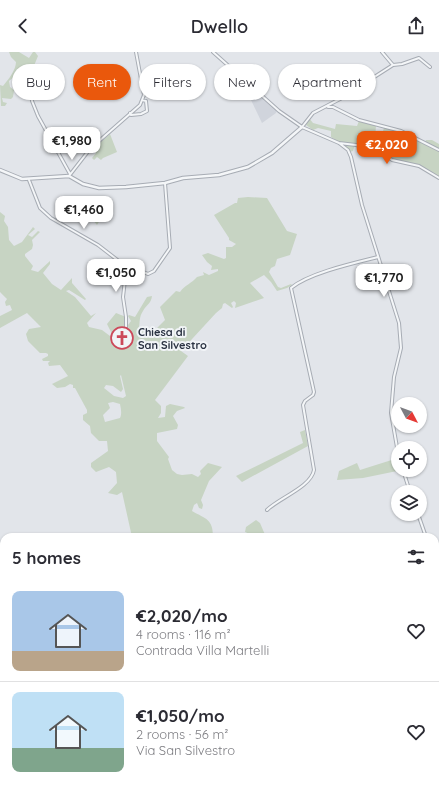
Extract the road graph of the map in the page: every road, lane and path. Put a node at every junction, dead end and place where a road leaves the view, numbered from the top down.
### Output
1 (136, 52) edge
2 (213, 52) edge
3 (382, 52) edge
4 (393, 65) junction
5 (430, 67) dead end
6 (139, 68) edge
7 (32, 100) edge
8 (142, 100) joint
9 (327, 107) junction
10 (130, 114) junction
11 (302, 127) junction
12 (339, 143) junction
13 (439, 150) edge
14 (0, 170) edge
15 (70, 175) junction
16 (439, 178) edge
17 (29, 180) junction
18 (165, 183) junction
19 (378, 257) junction
20 (123, 264) junction
21 (126, 341) dead end
22 (396, 441) edge
23 (267, 510) dead end
24 (420, 521) edge
25 (425, 533) edge

1 - 6 street
2 - 11 street
3 - 4 street
4 - 5 street
4 - 9 street
7 - 15 street
8 - 10 street
8 - 10 street
9 - 11 street
9 - 13 street
10 - 15 street
11 - 12 street
11 - 18 street
12 - 16 street
12 - 19 street
14 - 17 street
15 - 17 street
15 - 18 street
17 - 20 street
18 - 20 street
19 - 22 street
19 - 23 street
20 - 21 street
24 - 25 street

